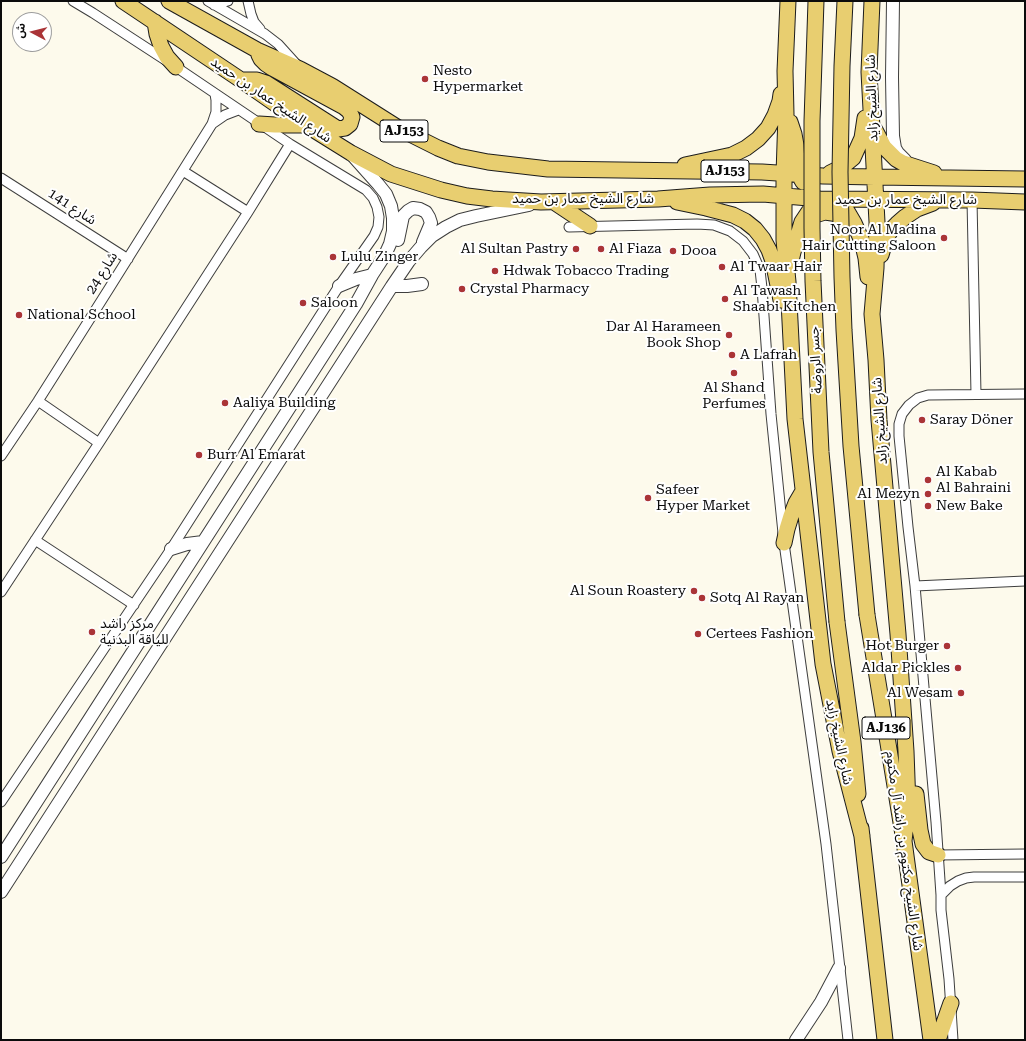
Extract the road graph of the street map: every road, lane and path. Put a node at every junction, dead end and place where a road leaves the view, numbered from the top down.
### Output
1 (73, 1) edge
2 (123, 1) edge
3 (169, 1) edge
4 (228, 1) edge
5 (248, 1) edge
6 (788, 1) edge
7 (816, 1) edge
8 (845, 1) edge
9 (872, 1) edge
10 (893, 1) edge
11 (211, 3) edge
12 (155, 22) junction
13 (265, 34) junction
14 (257, 50) junction
15 (176, 67) junction
16 (300, 69) junction
17 (785, 71) junction
18 (869, 72) junction
19 (241, 80) junction
20 (215, 94) junction
21 (238, 110) junction
22 (786, 114) junction
23 (212, 124) junction
24 (259, 124) junction
25 (872, 124) junction
26 (306, 125) junction
27 (290, 144) junction
28 (350, 153) junction
29 (797, 155) junction
30 (924, 169) junction
31 (667, 170) junction
32 (183, 171) junction
33 (828, 174) junction
34 (854, 177) junction
35 (1, 178) edge
36 (875, 178) junction
37 (944, 178) junction
38 (1025, 179) edge
39 (791, 183) junction
40 (826, 198) junction
41 (658, 199) junction
42 (875, 200) junction
43 (946, 200) junction
44 (972, 200) junction
45 (548, 202) junction
46 (1025, 202) edge
47 (248, 212) junction
48 (802, 222) junction
49 (854, 222) junction
50 (569, 226) dead end
51 (590, 226) junction
52 (421, 247) junction
53 (128, 259) junction
54 (372, 275) junction
55 (788, 282) junction
56 (422, 284) dead end
57 (339, 286) junction
58 (392, 286) junction
59 (356, 304) junction
60 (872, 314) junction
61 (790, 347) junction
62 (876, 360) junction
63 (976, 394) junction
64 (1025, 394) edge
65 (38, 401) junction
66 (99, 443) junction
67 (1, 456) edge
68 (803, 491) junction
69 (35, 540) junction
70 (203, 542) junction
71 (784, 543) junction
72 (171, 549) junction
73 (1025, 581) edge
74 (915, 586) junction
75 (1, 592) edge
76 (134, 605) junction
77 (867, 616) joint
78 (898, 634) junction
79 (1, 802) edge
80 (862, 836) junction
81 (904, 841) junction
82 (1025, 854) edge
83 (938, 855) junction
84 (1, 856) edge
85 (1025, 877) edge
86 (1, 892) edge
87 (942, 896) junction
88 (839, 968) junction
89 (951, 1003) junction
90 (796, 1040) edge
91 (848, 1040) edge
92 (885, 1040) edge
93 (931, 1040) edge
94 (938, 1040) edge
95 (954, 1040) edge

1 - 15 street
2 - 12 main road, شارع الشيخ عمار بن حميد / AJ153
3 - 14 main road, شارع الشيخ عمار بن حميد / AJ153
4 - 11 street
5 - 13 street
6 - 17 main road, شارع الشيخ زايد
7 - 80 main road, جسر الروضة / AJ136, bridge
8 - 77 main road, جسر الروضة / AJ136, bridge
9 - 18 main road, شارع الشيخ زايد
10 - 30 street
11 - 13 street
12 - 15 main road
12 - 19 main road, شارع الشيخ عمار بن حميد / AJ153
13 - 16 street
14 - 16 main road, شارع الشيخ عمار بن حميد / AJ153
14 - 19 main road
15 - 20 street
16 - 31 main road, شارع الشيخ عمار بن حميد / AJ153
17 - 22 main road, شارع الشيخ زايد
17 - 31 main road
18 - 25 main road, شارع الشيخ زايد
18 - 33 main road
19 - 26 main road, شارع الشيخ عمار بن حميد / AJ153
20 - 21 street
20 - 23 street, شارع 24
21 - 23 street, شارع 24
21 - 24 street
22 - 29 main road
22 - 39 main road, شارع الشيخ زايد
23 - 32 street, شارع 24
24 - 26 main road
24 - 27 street
25 - 30 main road
25 - 36 main road, شارع الشيخ زايد
26 - 28 main road, شارع الشيخ عمار بن حميد / AJ153
27 - 47 street
27 - 57 street
28 - 45 main road, شارع الشيخ عمار بن حميد / AJ153
28 - 54 street
29 - 33 main road
29 - 39 main road
30 - 37 main road
31 - 39 main road, شارع الشيخ عمار بن حميد / AJ153
32 - 47 street
32 - 53 street, شارع 24
33 - 34 main road, شارع الشيخ عمار بن حميد
33 - 39 main road, شارع الشيخ عمار بن حميد
34 - 36 main road, شارع الشيخ عمار بن حميد
34 - 40 main road
35 - 53 street, شارع 141
36 - 37 main road, شارع الشيخ عمار بن حميد
36 - 42 main road, شارع الشيخ زايد
37 - 38 main road, شارع الشيخ عمار بن حميد
39 - 40 main road, شارع الشيخ عمار بن حميد
39 - 40 main road
39 - 41 main road, شارع الشيخ عمار بن حميد / AJ153
39 - 55 main road, شارع الشيخ زايد
40 - 42 main road, شارع الشيخ عمار بن حميد
40 - 48 main road
40 - 49 main road
41 - 45 main road, شارع الشيخ عمار بن حميد / AJ153
41 - 61 main road
42 - 43 main road, شارع الشيخ عمار بن حميد
42 - 60 main road, شارع الشيخ زايد
43 - 44 main road, شارع الشيخ عمار بن حميد
43 - 62 main road
44 - 46 main road, شارع الشيخ عمار بن حميد
44 - 63 street
45 - 51 main road
45 - 52 street
47 - 66 street
48 - 49 main road
48 - 55 main road
49 - 60 main road
50 - 51 street
51 - 71 street
52 - 58 street
52 - 59 street
53 - 65 street, شارع 24
54 - 57 street
54 - 59 street
55 - 61 main road, شارع الشيخ زايد
56 - 58 street
57 - 72 street
58 - 86 street
59 - 70 street
60 - 62 main road, شارع الشيخ زايد
61 - 68 main road, شارع الشيخ زايد
62 - 78 main road, شارع الشيخ زايد
63 - 64 street
63 - 74 street
65 - 66 street
65 - 67 street, شارع 24
66 - 69 street
68 - 71 main road
68 - 80 main road, شارع الشيخ زايد
69 - 75 street
69 - 76 street
70 - 72 street
70 - 84 street
71 - 88 street
72 - 76 street
73 - 74 street
74 - 83 street
76 - 79 street
77 - 81 main road, شارع الشيخ مكتوم بن راشد آل مكتوم / AJ136
78 - 81 main road, شارع الشيخ زايد
78 - 83 main road
80 - 92 main road, AJ136
81 - 93 main road, شارع الشيخ مكتوم بن راشد آل مكتوم / AJ136
82 - 83 street
83 - 87 street
85 - 87 street
87 - 89 street
88 - 90 street
88 - 91 street
89 - 94 main road
89 - 95 street

